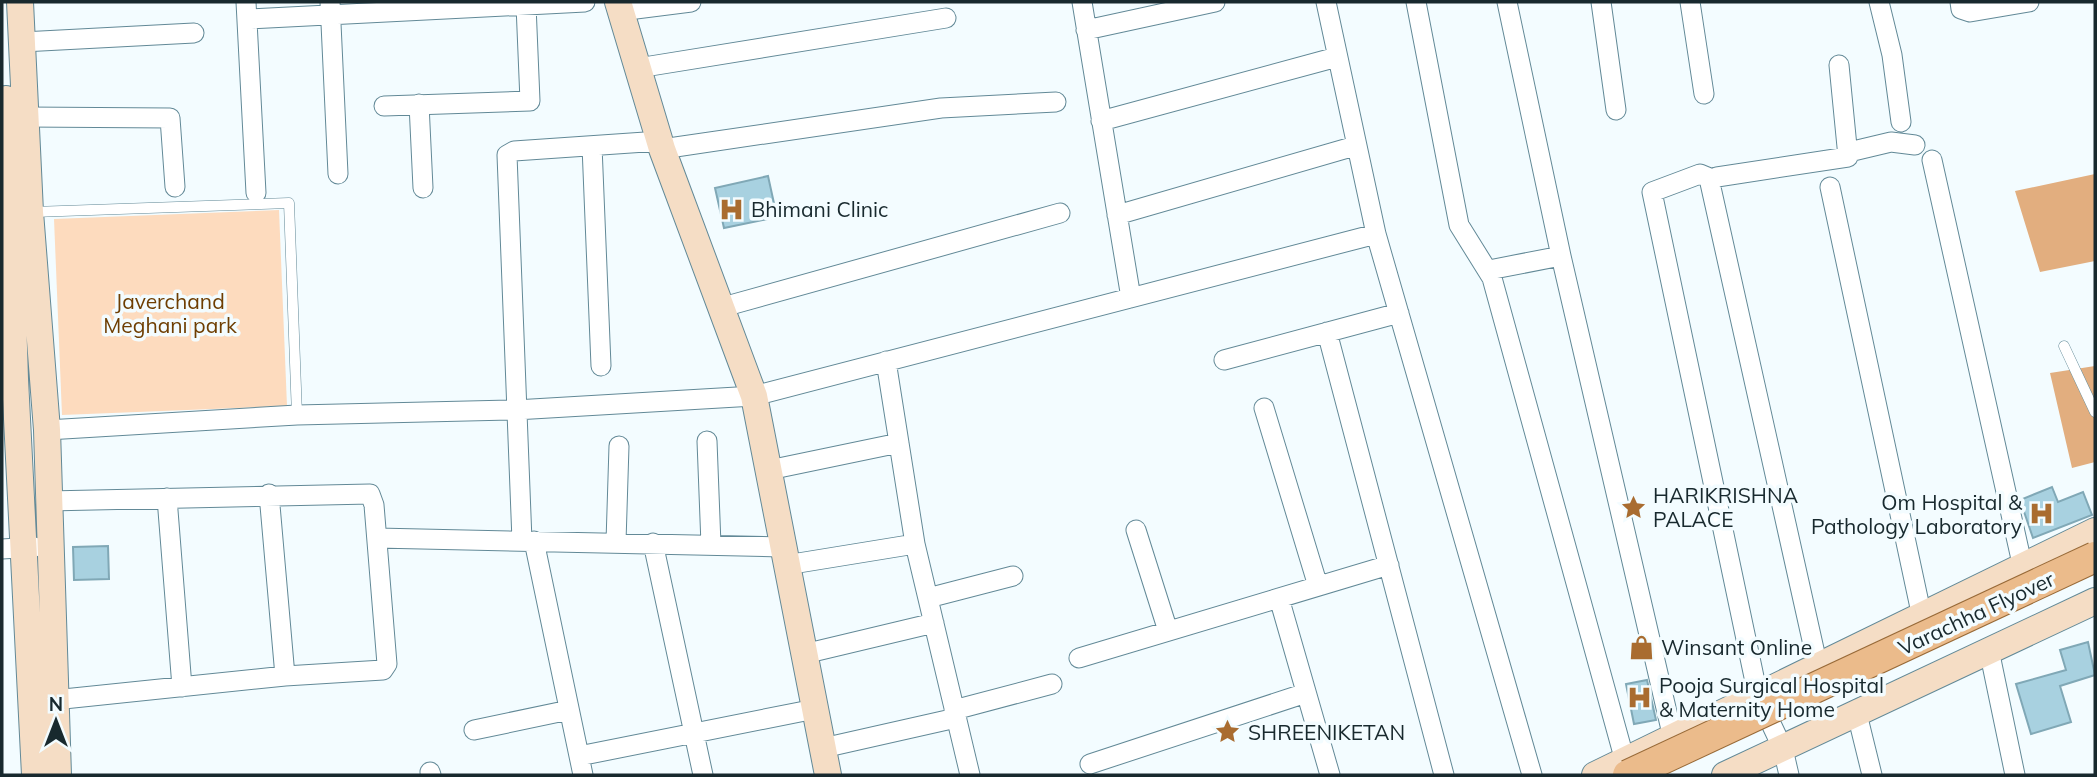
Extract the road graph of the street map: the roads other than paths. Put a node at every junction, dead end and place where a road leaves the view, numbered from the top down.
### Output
1 (3, 2) edge
2 (20, 2) edge
3 (584, 2) edge
4 (691, 2) edge
5 (1082, 2) edge
6 (1215, 2) edge
7 (1326, 2) edge
8 (1416, 2) edge
9 (1507, 2) edge
10 (1601, 2) edge
11 (1690, 2) edge
12 (1879, 2) edge
13 (1960, 2) edge
14 (2029, 2) edge
15 (526, 5) junction
16 (619, 6) edge
17 (330, 9) edge
18 (247, 10) edge
19 (946, 18) dead end
20 (1086, 30) junction
21 (194, 33) dead end
22 (22, 41) junction
23 (1337, 57) junction
24 (1839, 65) dead end
25 (638, 68) junction
26 (1704, 94) dead end
27 (1056, 102) dead end
28 (419, 104) junction
29 (384, 106) dead end
30 (1616, 110) dead end
31 (25, 117) junction
32 (1101, 121) junction
33 (1901, 122) dead end
34 (592, 145) junction
35 (661, 145) junction
36 (1915, 145) dead end
37 (1355, 146) junction
38 (1849, 152) junction
39 (1932, 160) dead end
40 (338, 174) dead end
41 (1712, 179) junction
42 (175, 187) dead end
43 (1830, 187) dead end
44 (423, 188) dead end
45 (256, 193) dead end
46 (1060, 213) dead end
47 (1117, 215) junction
48 (14, 219) edge
49 (1376, 234) junction
50 (1561, 256) junction
51 (1489, 270) junction
52 (1131, 298) junction
53 (723, 307) junction
54 (1399, 313) junction
55 (1327, 332) junction
56 (2064, 346) dead end
57 (1224, 360) dead end
58 (886, 362) junction
59 (601, 366) dead end
60 (754, 396) junction
61 (1264, 408) dead end
62 (515, 410) junction
63 (2095, 412) edge
64 (297, 415) junction
65 (47, 430) junction
66 (707, 441) dead end
67 (899, 443) junction
68 (619, 446) dead end
69 (769, 470) junction
70 (268, 494) junction
71 (167, 498) junction
72 (48, 501) junction
73 (1136, 530) dead end
74 (2095, 531) edge
75 (377, 538) junction
76 (528, 541) junction
77 (616, 542) junction
78 (653, 543) junction
79 (915, 544) junction
80 (712, 545) junction
81 (50, 547) junction
82 (12, 549) edge
83 (784, 556) junction
84 (2095, 558) edge
85 (1389, 565) junction
86 (2023, 568) junction
87 (1013, 576) dead end
88 (2095, 579) edge
89 (1318, 586) junction
90 (928, 598) junction
91 (1279, 598) junction
92 (2095, 601) edge
93 (1922, 617) junction
94 (934, 623) junction
95 (1168, 631) junction
96 (1989, 650) junction
97 (804, 654) junction
98 (1079, 658) dead end
99 (1818, 667) junction
100 (285, 676) junction
101 (1052, 684) dead end
102 (182, 687) junction
103 (1306, 693) junction
104 (1758, 696) junction
105 (54, 701) junction
106 (815, 709) junction
107 (569, 710) junction
108 (955, 714) junction
109 (1857, 714) junction
110 (474, 730) dead end
111 (693, 731) junction
112 (1673, 738) junction
113 (823, 748) junction
114 (1783, 749) junction
115 (1090, 764) dead end
116 (581, 766) edge
117 (1626, 768) edge
118 (36, 775) edge
119 (58, 775) edge
120 (703, 775) edge
121 (828, 775) edge
122 (970, 775) edge
123 (1330, 775) edge
124 (1444, 775) edge
125 (1532, 775) edge
126 (1595, 775) edge
127 (1672, 775) edge
128 (1726, 775) edge
129 (1789, 775) edge
130 (1872, 775) edge
131 (2015, 775) edge

1 - 48 street
2 - 22 street
3 - 15 street
4 - 16 street
5 - 20 street
6 - 20 street
7 - 23 street
8 - 51 street
9 - 50 street
10 - 30 street
11 - 26 street
12 - 33 street
13 - 14 street
15 - 17 street
15 - 28 street
16 - 25 street
17 - 18 street
17 - 40 street
18 - 45 street
19 - 25 street
20 - 32 street
21 - 22 street
22 - 31 street
23 - 32 street
23 - 37 street
24 - 38 street
25 - 35 street
27 - 35 street
28 - 29 street
28 - 44 street
31 - 42 street
31 - 48 street
32 - 47 street
34 - 35 street
34 - 59 street
34 - 62 street
35 - 53 street
36 - 38 street
37 - 47 street
37 - 49 street
38 - 41 street
39 - 86 street
41 - 99 street
41 - 104 street
43 - 93 street
46 - 53 street
47 - 52 street
48 - 64 lane
48 - 65 street
48 - 82 street
49 - 52 street
49 - 54 street
50 - 51 street
50 - 112 street
51 - 117 street
52 - 58 street
53 - 60 street
54 - 55 street
54 - 125 street
55 - 57 street
55 - 85 street
56 - 63 lane
58 - 60 street
58 - 67 street
60 - 62 street
60 - 69 street
61 - 89 street
62 - 64 street
62 - 76 street
64 - 65 street
65 - 72 street
66 - 80 street
67 - 69 street
67 - 79 street
68 - 77 street
69 - 83 street
70 - 71 street
70 - 75 street
70 - 100 street
71 - 72 street
71 - 102 street
72 - 81 street
73 - 95 street
74 - 86 street
75 - 76 street
75 - 100 street
76 - 77 street
76 - 107 street
77 - 78 street
78 - 80 street
78 - 111 street
79 - 83 street
79 - 90 street
80 - 83 street
81 - 82 street
81 - 105 street
82 - 118 street
83 - 97 street
84 - 117 main road, Varachha Flyover, bridge
85 - 89 street
85 - 124 street
86 - 93 street
87 - 90 street
88 - 127 main road, Varachha Flyover
89 - 91 street
90 - 94 street
91 - 95 street
91 - 103 street
92 - 96 street
93 - 99 street
94 - 97 street
94 - 108 street
95 - 98 street
96 - 109 street
96 - 131 street
97 - 106 street
99 - 104 street
100 - 102 street
101 - 108 street
102 - 105 street
103 - 115 street
103 - 123 street
104 - 112 street
104 - 114 street
105 - 119 street
106 - 111 street
106 - 113 street
107 - 110 street
107 - 116 street
108 - 113 street
108 - 122 street
109 - 114 street
109 - 130 street
111 - 116 street
111 - 120 street
112 - 117 street
113 - 121 street
114 - 128 street
114 - 129 street
117 - 126 street

